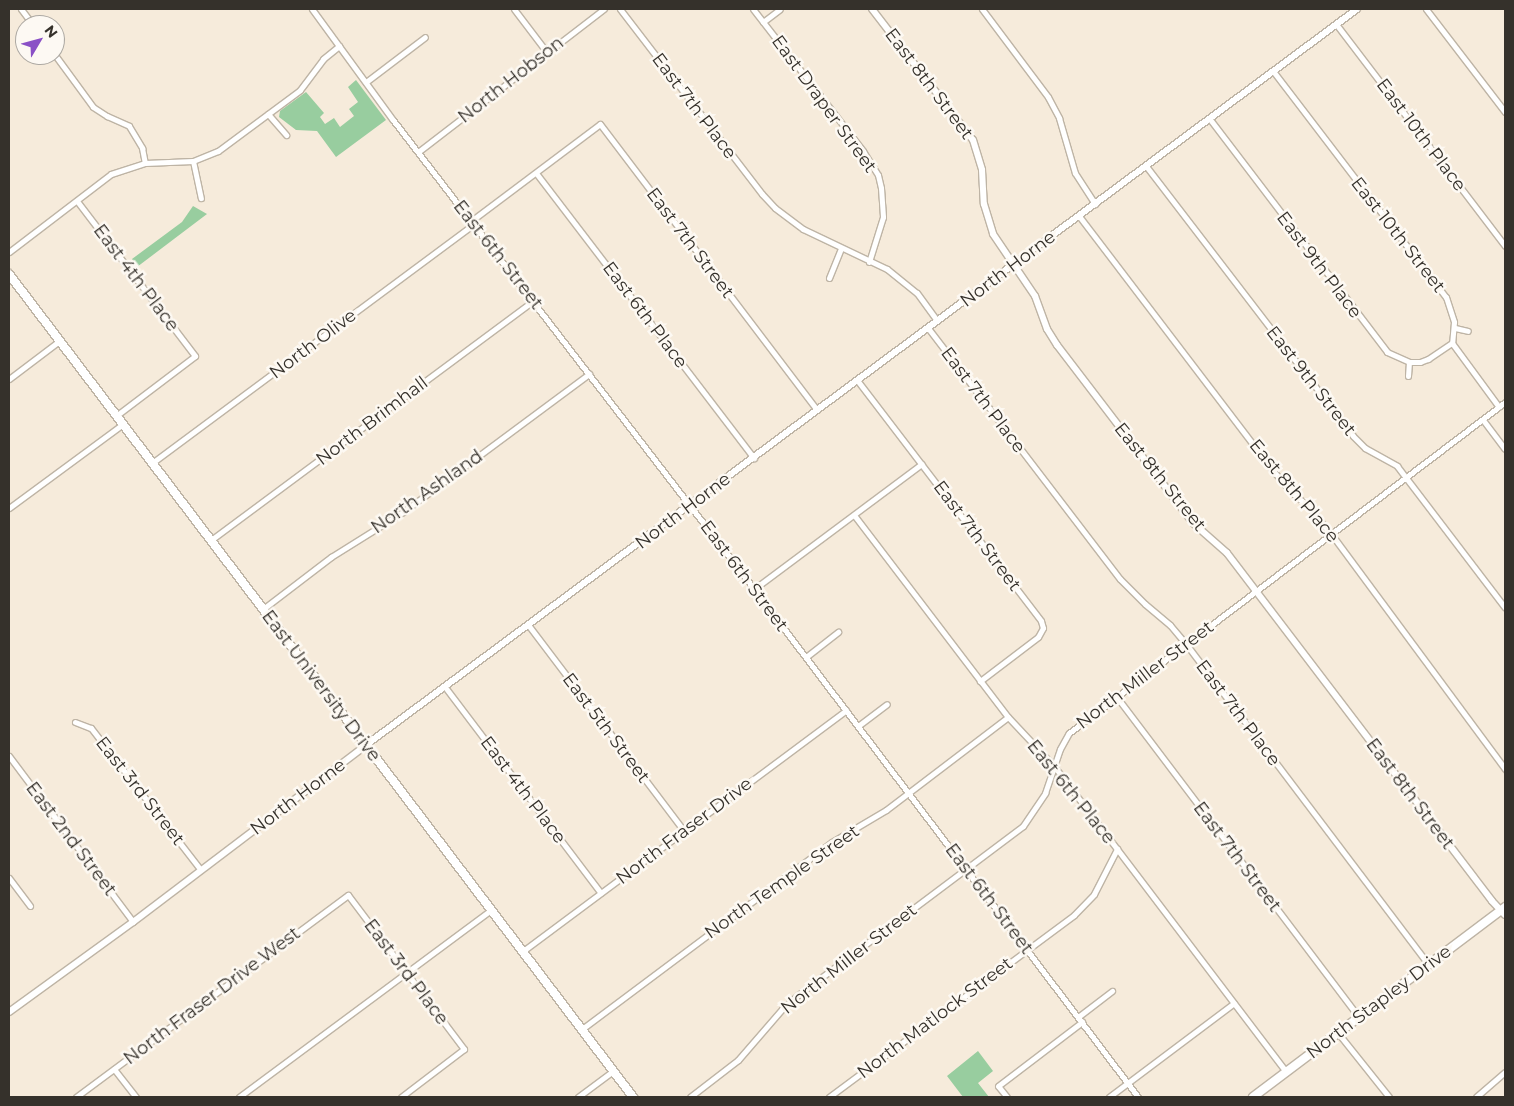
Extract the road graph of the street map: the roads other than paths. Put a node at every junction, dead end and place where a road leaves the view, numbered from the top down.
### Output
1 (314, 9) edge
2 (514, 9) edge
3 (604, 9) edge
4 (620, 9) edge
5 (753, 9) edge
6 (780, 9) edge
7 (872, 9) edge
8 (982, 9) edge
9 (1357, 9) edge
10 (1426, 9) edge
11 (763, 22) junction
12 (1336, 24) junction
13 (425, 36) dead end
14 (339, 46) junction
15 (546, 51) junction
16 (62, 65) edge
17 (1273, 71) junction
18 (366, 82) junction
19 (1505, 112) edge
20 (268, 114) junction
21 (1209, 118) junction
22 (600, 124) joint
23 (286, 136) dead end
24 (418, 152) junction
25 (193, 161) junction
26 (145, 162) junction
27 (1146, 166) junction
28 (536, 173) junction
29 (200, 198) dead end
30 (77, 201) junction
31 (1095, 204) junction
32 (1079, 216) junction
33 (472, 222) junction
34 (1505, 246) edge
35 (841, 248) junction
36 (9, 252) edge
37 (869, 262) junction
38 (1013, 265) junction
39 (9, 274) edge
40 (829, 278) dead end
41 (533, 301) junction
42 (938, 321) junction
43 (928, 328) junction
44 (1455, 328) junction
45 (1468, 331) dead end
46 (59, 341) junction
47 (1452, 343) junction
48 (1409, 362) junction
49 (589, 374) junction
50 (1408, 376) dead end
51 (9, 379) edge
52 (857, 380) junction
53 (1505, 402) edge
54 (1499, 407) junction
55 (817, 410) junction
56 (116, 416) junction
57 (1483, 420) junction
58 (123, 424) junction
59 (1505, 449) edge
60 (754, 458) junction
61 (152, 463) junction
62 (922, 464) junction
63 (1406, 478) junction
64 (690, 506) junction
65 (9, 508) edge
66 (854, 515) junction
67 (1332, 535) junction
68 (210, 540) junction
69 (754, 589) junction
70 (1257, 592) junction
71 (1505, 608) edge
72 (262, 609) junction
73 (529, 626) junction
74 (838, 632) dead end
75 (1186, 644) junction
76 (806, 657) junction
77 (980, 681) junction
78 (445, 687) junction
79 (1116, 696) junction
80 (887, 704) dead end
81 (846, 710) junction
82 (1008, 717) junction
83 (74, 722) dead end
84 (858, 726) junction
85 (366, 745) junction
86 (9, 756) edge
87 (1054, 766) junction
88 (1505, 769) edge
89 (908, 793) junction
90 (684, 831) junction
91 (1118, 850) junction
92 (200, 869) junction
93 (966, 870) junction
94 (9, 878) edge
95 (601, 893) junction
96 (348, 895) joint
97 (30, 906) dead end
98 (492, 909) junction
99 (1504, 911) edge
100 (133, 922) junction
101 (1027, 950) junction
102 (523, 951) junction
103 (1428, 964) junction
104 (406, 973) junction
105 (1112, 991) dead end
106 (1234, 1003) junction
107 (9, 1011) edge
108 (1078, 1017) junction
109 (1358, 1017) junction
110 (1082, 1022) junction
111 (582, 1029) junction
112 (1338, 1032) junction
113 (114, 1069) junction
114 (613, 1071) junction
115 (1286, 1072) junction
116 (1505, 1072) edge
117 (1128, 1083) junction
118 (76, 1097) edge
119 (136, 1097) edge
120 (239, 1097) edge
121 (401, 1097) edge
122 (578, 1097) edge
123 (633, 1097) edge
124 (690, 1097) edge
125 (829, 1097) edge
126 (1007, 1097) edge
127 (1109, 1097) edge
128 (1138, 1097) edge
129 (1253, 1097) edge
130 (1388, 1097) edge
131 (1476, 1097) edge

1 - 14 street, East 6th Street
2 - 15 street
3 - 15 street, North Hobson
4 - 35 street, East 7th Place
5 - 11 street, East Draper Street
6 - 11 street
7 - 38 street, East 8th Street
8 - 31 street
9 - 12 street, North Horne
10 - 19 street
11 - 37 street, East Draper Street
12 - 17 street, North Horne
12 - 34 street, East 10th Place
13 - 18 street
14 - 18 street, East 6th Street
14 - 20 street
15 - 24 street, North Hobson
16 - 26 street
17 - 21 street, North Horne
17 - 44 street, East 10th Street
18 - 24 street, East 6th Street
20 - 23 street
20 - 25 street
21 - 27 street, North Horne
21 - 48 street, East 9th Place
22 - 28 street, North Olive
22 - 55 street, East 7th Street
24 - 33 street, East 6th Street
25 - 26 street
25 - 29 street
26 - 30 street
27 - 31 street, North Horne
27 - 63 street, East 9th Street
28 - 33 street, North Olive
28 - 60 street, East 6th Place
30 - 36 street
30 - 56 street, East 4th Place
31 - 32 street, North Horne
32 - 38 street, North Horne
32 - 67 street, East 8th Place
33 - 41 street, East 6th Street
33 - 61 street, North Olive
35 - 37 street, East 7th Place
35 - 40 street
37 - 42 street, East 7th Place
38 - 42 street, North Horne
38 - 70 street, East 8th Street
39 - 46 main road, East University Drive
41 - 49 street, East 6th Street
41 - 68 street, North Brimhall
42 - 43 street, North Horne
43 - 52 street, North Horne
43 - 75 street, East 7th Place
44 - 45 street
44 - 47 street, East 10th Street
46 - 51 street
46 - 56 main road, East University Drive
47 - 48 street
47 - 54 street
48 - 50 street
49 - 64 street, East 6th Street
49 - 72 street, North Ashland
52 - 55 street, North Horne
52 - 62 street, East 7th Street
53 - 54 street, North Miller Street
54 - 57 street, North Miller Street
55 - 60 street, North Horne
56 - 58 main road, East University Drive
57 - 59 street
57 - 63 street, North Miller Street
58 - 61 main road, East University Drive
58 - 65 street
60 - 64 street, North Horne
61 - 68 main road, East University Drive
62 - 66 street
62 - 77 street, East 7th Street
63 - 67 street, North Miller Street
63 - 71 street, East 9th Street
64 - 69 street, East 6th Street
64 - 73 street, North Horne
66 - 69 street
66 - 77 street, East 6th Place
67 - 70 street, North Miller Street
67 - 88 street, East 8th Place
68 - 72 main road, East University Drive
69 - 76 street, East 6th Street
70 - 75 street, North Miller Street
70 - 99 street, East 8th Street
72 - 85 main road, East University Drive
73 - 78 street, North Horne
73 - 90 street, East 5th Street
74 - 76 street
75 - 79 street, North Miller Street
75 - 103 street, East 7th Place
76 - 81 street, East 6th Street
77 - 82 street, East 6th Place
78 - 85 street, North Horne
78 - 95 street, East 4th Place
79 - 87 street, North Miller Street
79 - 109 street, East 7th Street
80 - 84 street
81 - 84 street, East 6th Street
81 - 90 street, North Fraser Drive
82 - 87 street, East 6th Place
82 - 89 street, North Temple Street
83 - 92 street, East 3rd Street
84 - 89 street, East 6th Street
85 - 92 street, North Horne
85 - 98 main road, East University Drive
86 - 100 street, East 2nd Street
87 - 91 street, East 6th Place
87 - 93 street, North Miller Street
89 - 93 street, East 6th Street
89 - 111 street, North Temple Street
90 - 95 street, North Fraser Drive
91 - 101 street, North Matlock Street
91 - 106 street, East 6th Place
92 - 100 street, North Horne
93 - 101 street, East 6th Street
93 - 124 street, North Miller Street
94 - 97 street
95 - 102 street, North Fraser Drive
96 - 104 street, East 3rd Place
96 - 113 street, North Fraser Drive West
98 - 102 main road, East University Drive
98 - 104 street
99 - 103 main road, North Stapley Drive
100 - 107 street, North Horne
101 - 108 street, East 6th Street
101 - 125 street, North Matlock Street
102 - 111 main road, East University Drive
103 - 109 main road, North Stapley Drive
104 - 120 street
104 - 121 street, East 3rd Place
105 - 108 street
106 - 115 street, East 6th Place
106 - 117 street
108 - 110 street, East 6th Street
109 - 112 main road, North Stapley Drive
110 - 117 street, East 6th Street
110 - 126 street
111 - 114 main road, East University Drive
112 - 115 main road, North Stapley Drive
112 - 130 street
113 - 118 street, North Fraser Drive West
113 - 119 street
114 - 122 street
114 - 123 main road, East University Drive
115 - 129 main road, North Stapley Drive
116 - 131 street
117 - 127 street
117 - 128 street, East 6th Street

